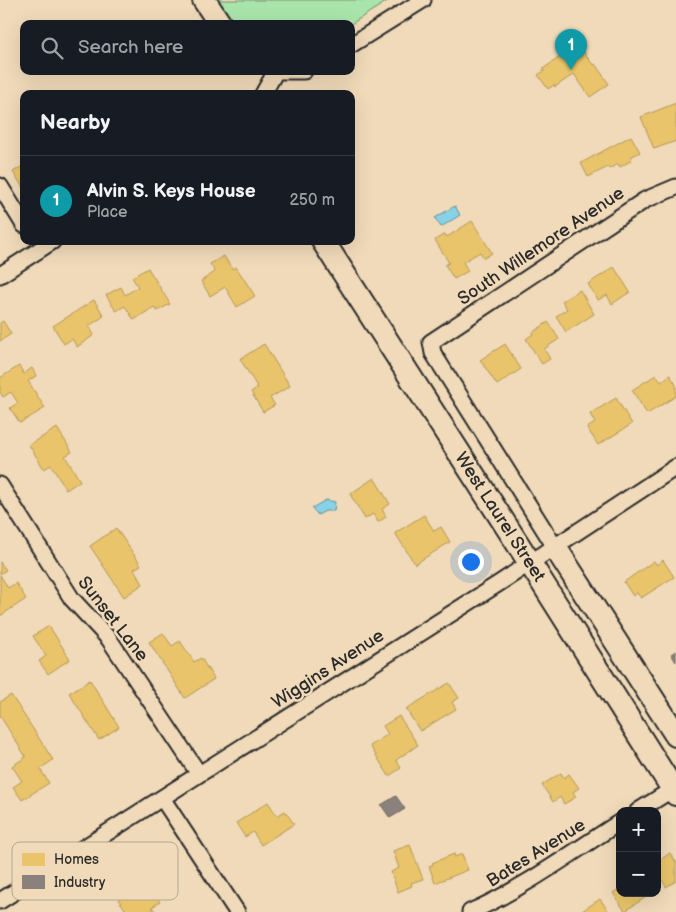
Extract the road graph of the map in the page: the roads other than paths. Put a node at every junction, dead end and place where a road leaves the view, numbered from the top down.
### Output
1 (204, 0) edge
2 (423, 0) edge
3 (217, 20) edge
4 (355, 42) edge
5 (274, 75) edge
6 (265, 90) edge
7 (0, 186) edge
8 (676, 187) edge
9 (20, 219) edge
10 (326, 245) edge
11 (36, 246) edge
12 (0, 275) edge
13 (431, 342) joint
14 (676, 467) edge
15 (0, 485) edge
16 (555, 546) junction
17 (530, 563) junction
18 (676, 735) edge
19 (199, 774) junction
20 (675, 790) edge
21 (162, 798) junction
22 (645, 807) edge
23 (616, 825) edge
24 (93, 842) edge
25 (12, 893) edge
26 (0, 901) edge
27 (237, 912) edge
28 (470, 912) edge

1 - 3 street
2 - 4 street
5 - 6 street
7 - 9 street
8 - 13 street, South Willemore Avenue
10 - 17 street, West Laurel Street
11 - 12 street
13 - 16 street, West Laurel Street
14 - 16 street, Wiggins Avenue
15 - 19 street, Sunset Lane
16 - 17 street, Wiggins Avenue
16 - 18 street, West Laurel Street
17 - 19 street, Wiggins Avenue
17 - 20 street, West Laurel Street
19 - 21 street, Wiggins Avenue
20 - 22 street
21 - 24 street, Wiggins Avenue
21 - 27 street
23 - 28 street, Bates Avenue
25 - 26 street, Wiggins Avenue

